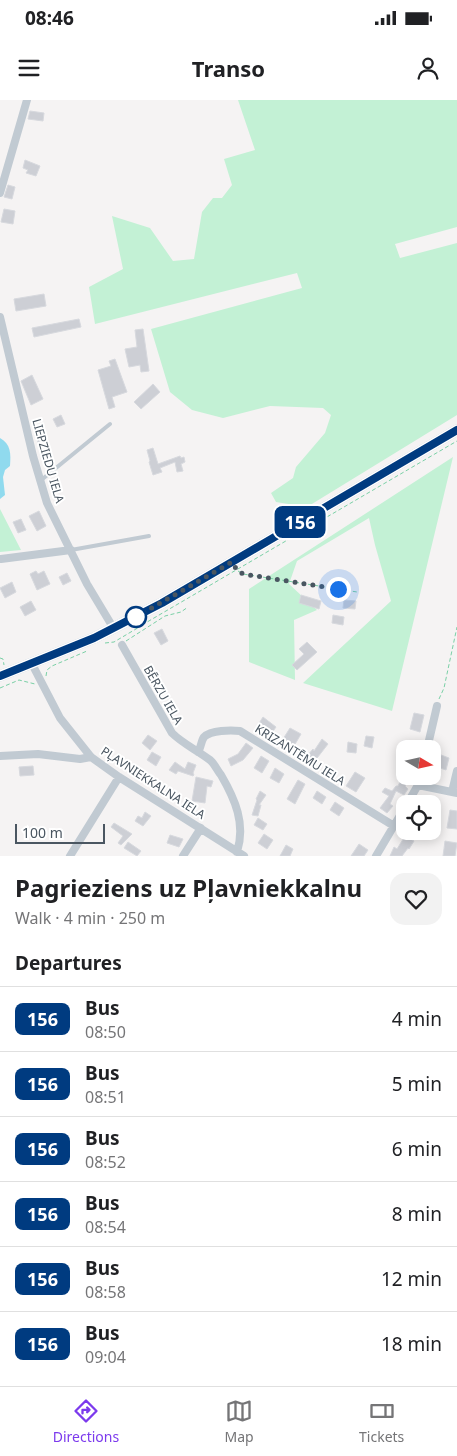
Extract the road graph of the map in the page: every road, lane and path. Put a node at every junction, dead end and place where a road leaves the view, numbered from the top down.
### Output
1 (27, 100) edge
2 (0, 193) edge
3 (0, 317) edge
4 (110, 424) dead end
5 (457, 430) edge
6 (457, 441) edge
7 (40, 482) junction
8 (150, 536) dead end
9 (70, 550) junction
10 (0, 559) edge
11 (237, 570) junction
12 (357, 592) dead end
13 (188, 607) dead end
14 (457, 628) edge
15 (114, 629) junction
16 (122, 645) joint
17 (99, 646) dead end
18 (92, 649) dead end
19 (0, 658) edge
20 (32, 664) junction
21 (2, 671) edge
22 (41, 682) junction
23 (0, 688) edge
24 (437, 706) joint
25 (429, 740) edge
26 (198, 752) junction
27 (0, 756) edge
28 (91, 757) junction
29 (457, 771) edge
30 (119, 777) junction
31 (418, 785) joint
32 (455, 792) edge
33 (412, 795) edge
34 (396, 823) edge
35 (394, 826) junction
36 (201, 828) junction
37 (240, 854) edge
38 (70, 856) edge
39 (183, 856) edge
40 (376, 856) edge

1 - 2 street
3 - 7 street, LIEPZIEDU IELA
4 - 7 lane
5 - 15 main road
6 - 11 path
7 - 9 street, LIEPZIEDU IELA
8 - 9 lane
9 - 10 street
9 - 15 street, LIEPZIEDU IELA
11 - 12 path
11 - 17 path
13 - 16 path
14 - 24 path
15 - 20 main road
16 - 26 street, BĒRZU IELA
18 - 22 path
19 - 21 path
20 - 21 main road
20 - 22 street, PĻAVNIEKKALNA IELA
22 - 23 path
22 - 28 street, PĻAVNIEKKALNA IELA
24 - 25 street
26 - 35 street, KRIZANTĒMU IELA
26 - 37 street, BĒRZU IELA
27 - 28 street
28 - 30 street, PĻAVNIEKKALNA IELA
29 - 32 street
30 - 36 street, PĻAVNIEKKALNA IELA
30 - 38 street
31 - 32 street
31 - 33 street
34 - 35 street
35 - 40 street
36 - 37 street, PĻAVNIEKKALNA IELA
36 - 39 street

